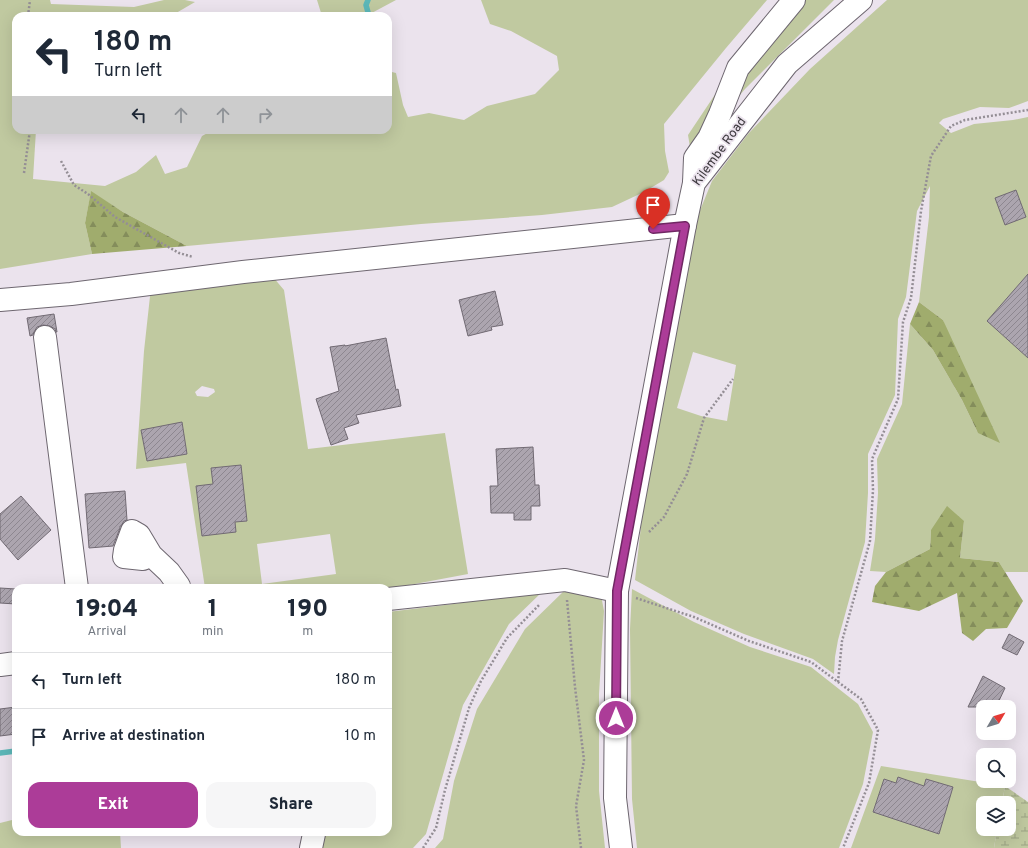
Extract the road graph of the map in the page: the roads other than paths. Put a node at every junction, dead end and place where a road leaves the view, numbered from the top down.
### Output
1 (794, 0) edge
2 (861, 0) edge
3 (694, 183) junction
4 (685, 226) junction
5 (0, 300) edge
6 (45, 337) dead end
7 (151, 555) dead end
8 (76, 584) edge
9 (178, 584) edge
10 (617, 591) junction
11 (392, 599) edge
12 (12, 663) edge
13 (0, 664) edge
14 (313, 836) edge
15 (311, 848) edge
16 (621, 848) edge

1 - 3 street
2 - 3 street, Kilembe Road
3 - 4 street, Kilembe Road
4 - 5 street
4 - 10 street, Kilembe Road
6 - 8 street
7 - 9 street
10 - 11 street
10 - 16 street, Kilembe Road
12 - 13 street
14 - 15 street

